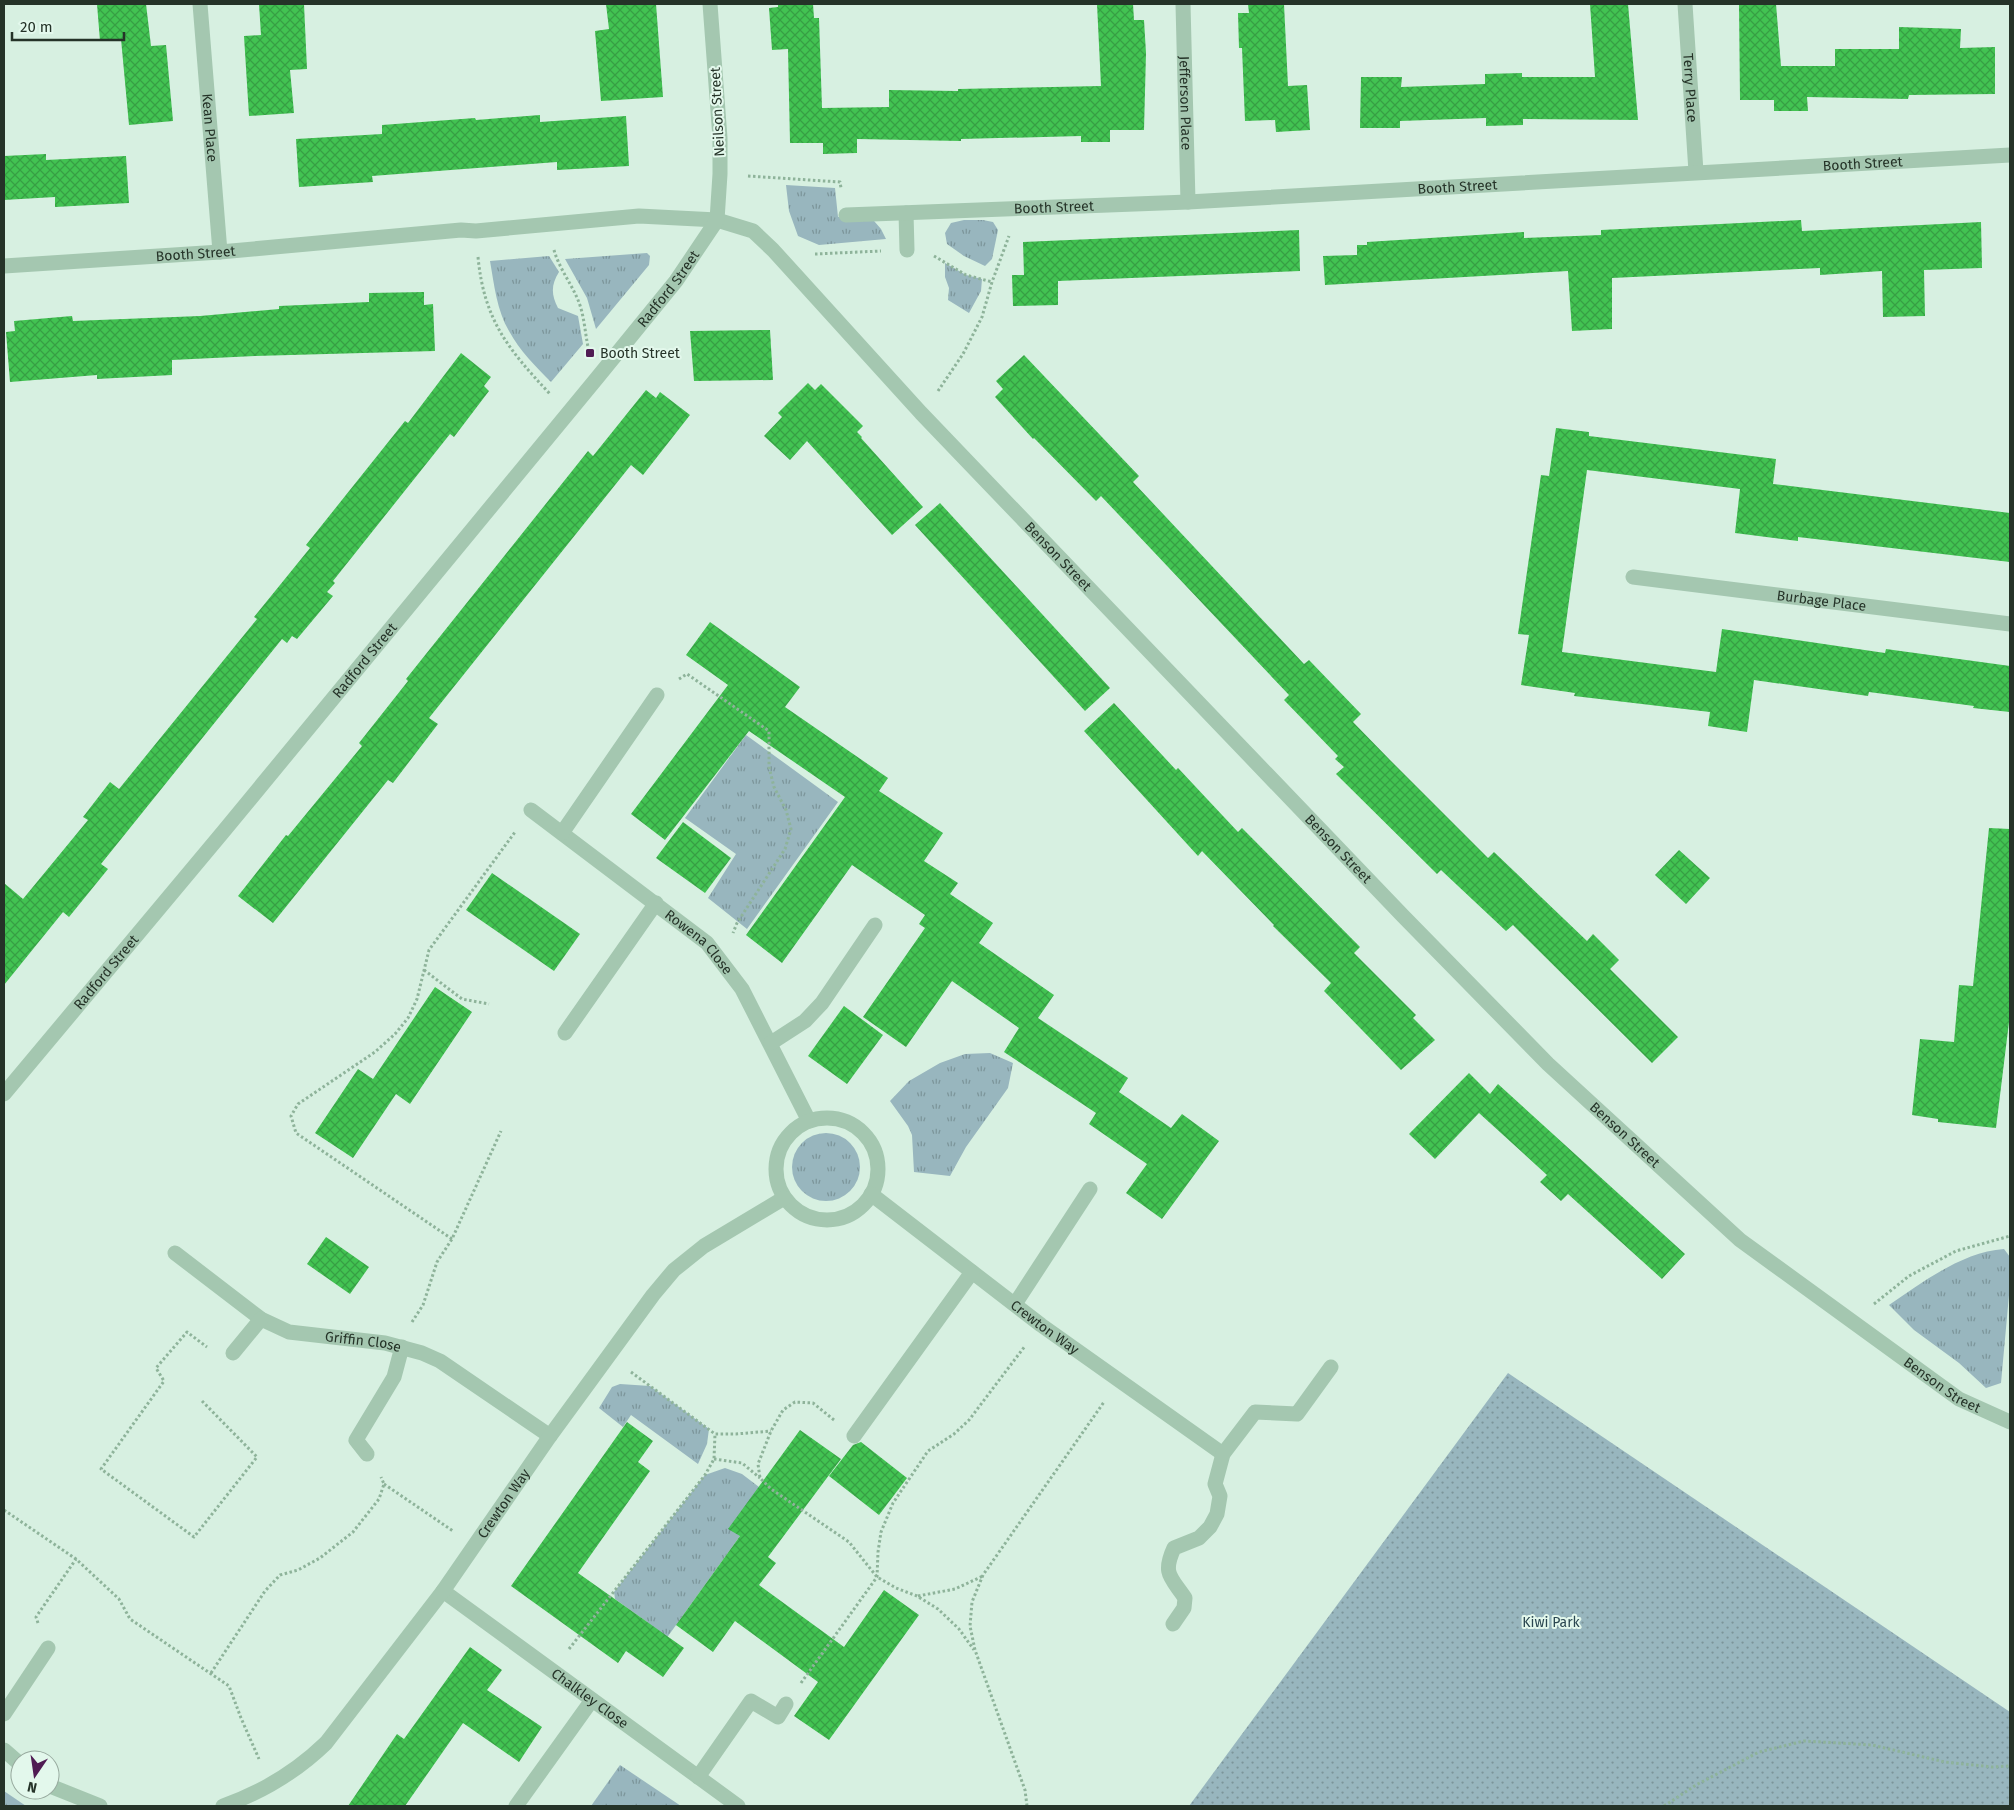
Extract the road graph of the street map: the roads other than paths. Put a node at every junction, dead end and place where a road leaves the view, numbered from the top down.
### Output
1 (200, 4) edge
2 (710, 4) edge
3 (1183, 4) edge
4 (1684, 4) edge
5 (2010, 155) edge
6 (1696, 172) junction
7 (1188, 202) junction
8 (906, 213) junction
9 (846, 215) road end
10 (717, 220) junction
11 (907, 250) dead end
12 (220, 252) junction
13 (4, 266) edge
14 (1633, 577) dead end
15 (2010, 624) edge
16 (657, 695) road end
17 (531, 810) road end
18 (562, 833) junction
19 (656, 902) junction
20 (875, 925) dead end
21 (565, 1033) dead end
22 (770, 1043) junction
23 (4, 1094) edge
24 (809, 1121) junction
25 (1090, 1189) dead end
26 (871, 1194) junction
27 (784, 1198) junction
28 (175, 1253) dead end
29 (972, 1272) junction
30 (1015, 1304) junction
31 (261, 1319) junction
32 (402, 1348) junction
33 (233, 1353) dead end
34 (1331, 1367) dead end
35 (2010, 1422) edge
36 (550, 1436) junction
37 (854, 1436) road end
38 (367, 1454) road end
39 (1223, 1454) junction
40 (443, 1591) junction
41 (1173, 1624) dead end
42 (48, 1648) road end
43 (592, 1700) junction
44 (786, 1704) road end
45 (4, 1714) edge
46 (698, 1777) junction
47 (60, 1790) edge
48 (100, 1806) edge
49 (223, 1806) edge
50 (516, 1806) edge
51 (738, 1806) edge

1 - 12 street, Kean Place
2 - 10 street, Neilson Street
3 - 7 street, Jefferson Place
4 - 6 street, Terry Place
5 - 6 street, Booth Street
6 - 7 street, Booth Street
7 - 8 street, Booth Street
8 - 9 street, Booth Street
8 - 11 street
10 - 12 street, Booth Street
10 - 23 street, Radford Street
10 - 35 street, Benson Street
12 - 13 street, Booth Street
14 - 15 street, Burbage Place
16 - 18 street
17 - 18 street, Rowena Close
18 - 19 street, Rowena Close
19 - 21 street
19 - 22 street, Rowena Close
20 - 22 street
22 - 24 street, Rowena Close
24 - 26 street
24 - 27 street
25 - 30 street
26 - 27 street
26 - 29 street, Crewton Way
27 - 36 street, Crewton Way
28 - 31 street, Griffin Close
29 - 30 street, Crewton Way
29 - 37 street
30 - 39 street, Crewton Way
31 - 32 street, Griffin Close
31 - 33 street
32 - 36 street, Griffin Close
32 - 38 street
34 - 39 street
36 - 40 street, Crewton Way
39 - 41 street
40 - 43 street, Chalkley Close
40 - 49 street, Crewton Way
42 - 45 street
43 - 46 street, Chalkley Close
43 - 50 street
44 - 46 street
46 - 51 street, Chalkley Close
47 - 48 street

